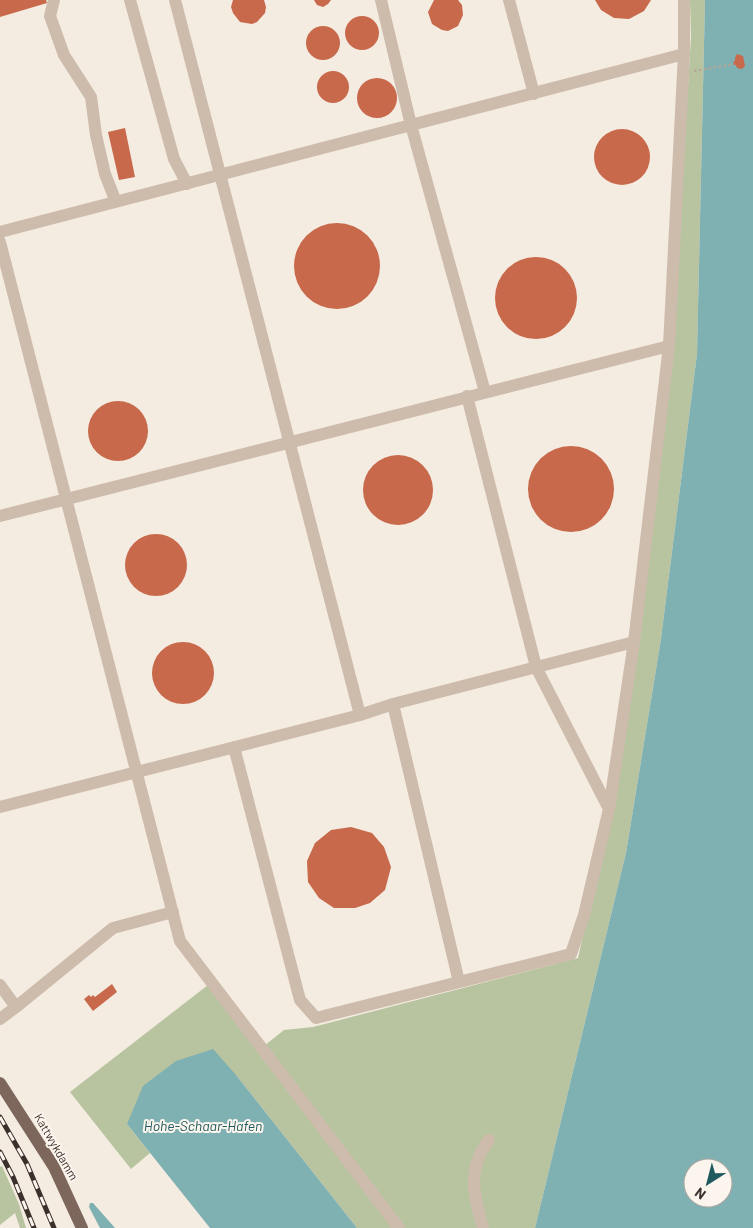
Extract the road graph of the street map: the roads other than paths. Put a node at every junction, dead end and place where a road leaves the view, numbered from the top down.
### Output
1 (54, 0) edge
2 (130, 0) edge
3 (175, 0) edge
4 (381, 0) edge
5 (509, 0) edge
6 (684, 0) edge
7 (684, 54) junction
8 (534, 94) junction
9 (411, 126) junction
10 (220, 176) junction
11 (187, 184) junction
12 (116, 202) junction
13 (0, 232) edge
14 (0, 242) edge
15 (668, 346) junction
16 (485, 392) junction
17 (467, 396) junction
18 (289, 442) junction
19 (66, 499) junction
20 (0, 516) edge
21 (634, 642) junction
22 (536, 667) junction
23 (393, 704) junction
24 (360, 715) junction
25 (234, 747) junction
26 (137, 772) junction
27 (0, 807) edge
28 (609, 809) junction
29 (173, 912) junction
30 (459, 982) junction
31 (0, 985) edge
32 (16, 1007) junction
33 (0, 1019) edge
34 (0, 1083) edge
35 (489, 1140) dead end
36 (82, 1228) edge
37 (398, 1228) edge
38 (483, 1228) edge

1 - 12 lane
2 - 11 lane
3 - 10 lane
4 - 9 lane
5 - 8 lane
6 - 7 lane
7 - 8 lane
7 - 15 lane
8 - 9 lane
9 - 10 lane
9 - 16 lane
10 - 11 lane
10 - 18 lane
11 - 12 lane
12 - 13 lane
14 - 19 lane
15 - 16 lane
15 - 21 lane
16 - 17 lane
17 - 18 lane
17 - 22 lane
18 - 19 lane
18 - 24 lane
19 - 20 lane
19 - 26 lane
21 - 22 lane
21 - 28 lane
22 - 23 lane
22 - 28 lane
23 - 24 lane
23 - 30 lane
24 - 25 lane
25 - 26 lane
25 - 30 lane
26 - 27 lane
26 - 29 lane
28 - 30 lane
29 - 32 lane
29 - 37 lane
31 - 32 lane
32 - 33 lane
34 - 36 main road, Kattwykdamm
35 - 38 lane

